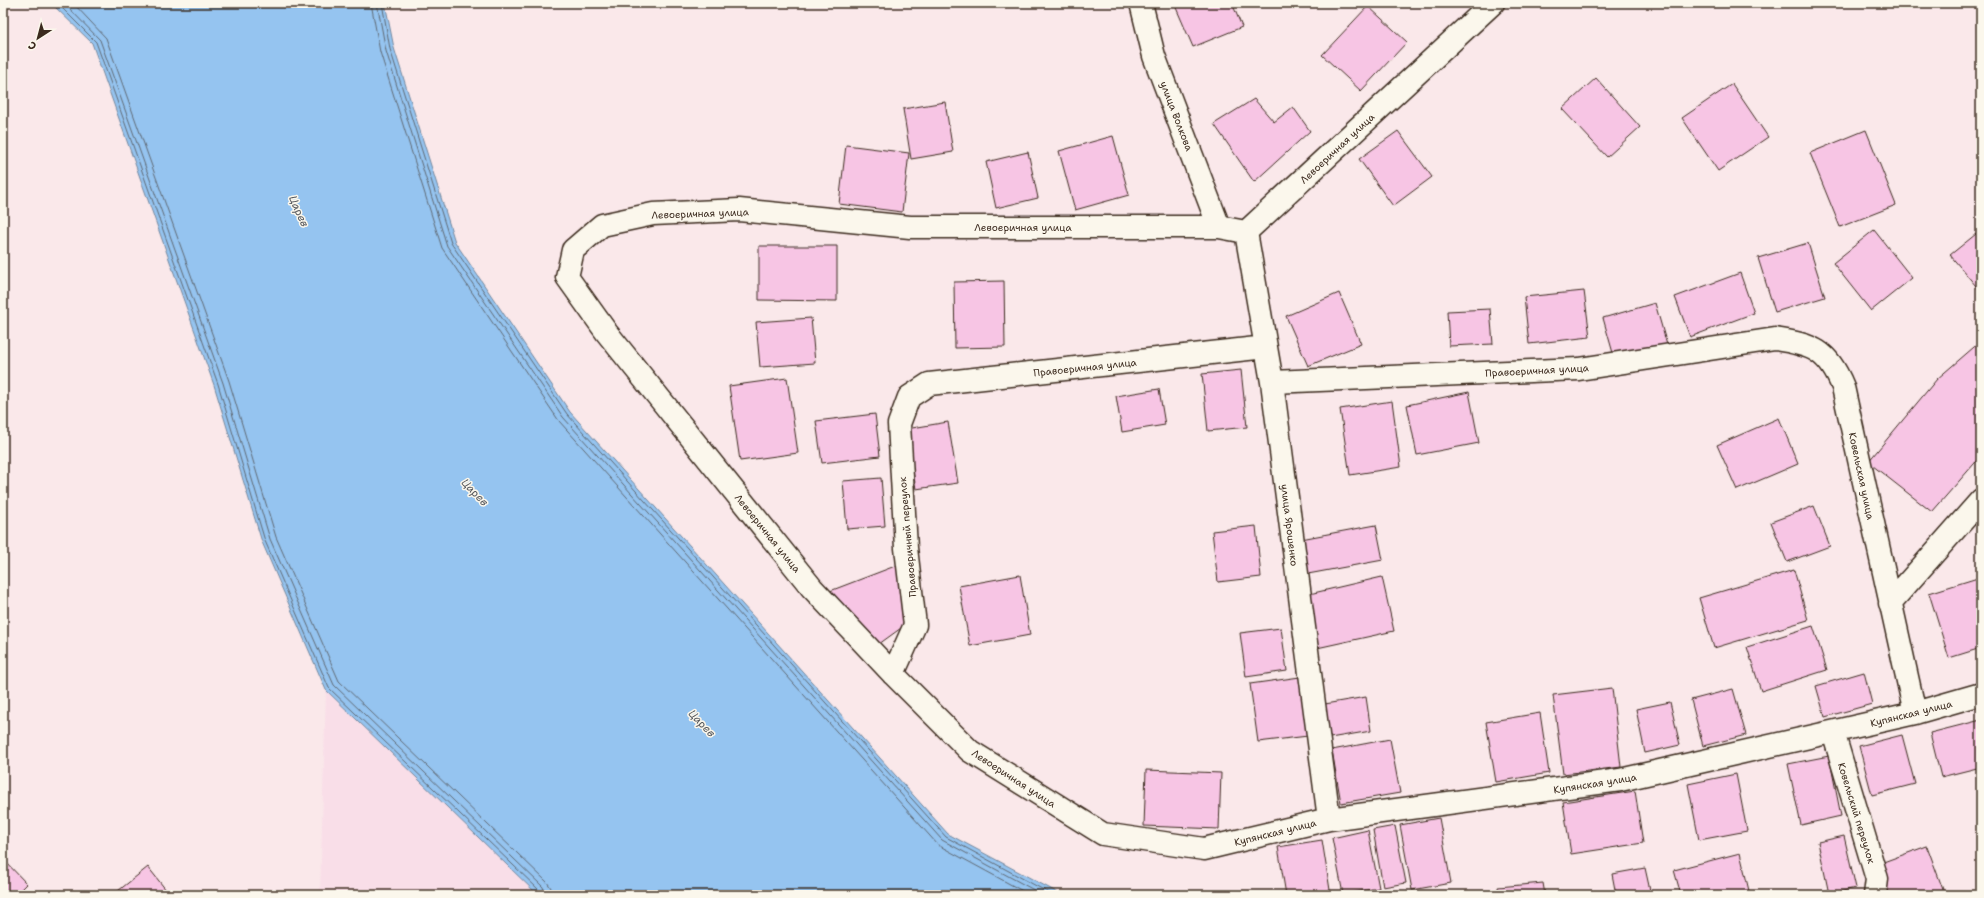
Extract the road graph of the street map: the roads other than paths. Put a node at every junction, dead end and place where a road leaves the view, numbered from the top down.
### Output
1 (1141, 3) edge
2 (1492, 5) edge
3 (1219, 227) junction
4 (1246, 232) junction
5 (1266, 347) junction
6 (1823, 353) joint
7 (1272, 382) junction
8 (909, 397) joint
9 (1981, 500) edge
10 (1890, 603) junction
11 (893, 674) junction
12 (1981, 694) edge
13 (1915, 713) junction
14 (1833, 732) junction
15 (1329, 818) junction
16 (1204, 849) joint
17 (1875, 895) edge

1 - 3 street, улица Волкова
2 - 4 street, Левоеричная улица
3 - 4 street, Левоеричная улица
3 - 11 street, Левоеричная улица
4 - 5 street, улица Ярошенко
5 - 7 street, улица Ярошенко
5 - 8 street, Правоеричная улица
6 - 7 street, Правоеричная улица
6 - 10 street, Ковельская улица
7 - 15 street, улица Ярошенко
8 - 11 street, Правоеричный переулок
9 - 10 street
10 - 13 street, Ковельская улица
11 - 16 street, Левоеричная улица
12 - 13 street, Купянская улица
13 - 14 street, Купянская улица
14 - 15 street, Купянская улица
14 - 17 street, Ковельский переулок
15 - 16 street, Купянская улица

